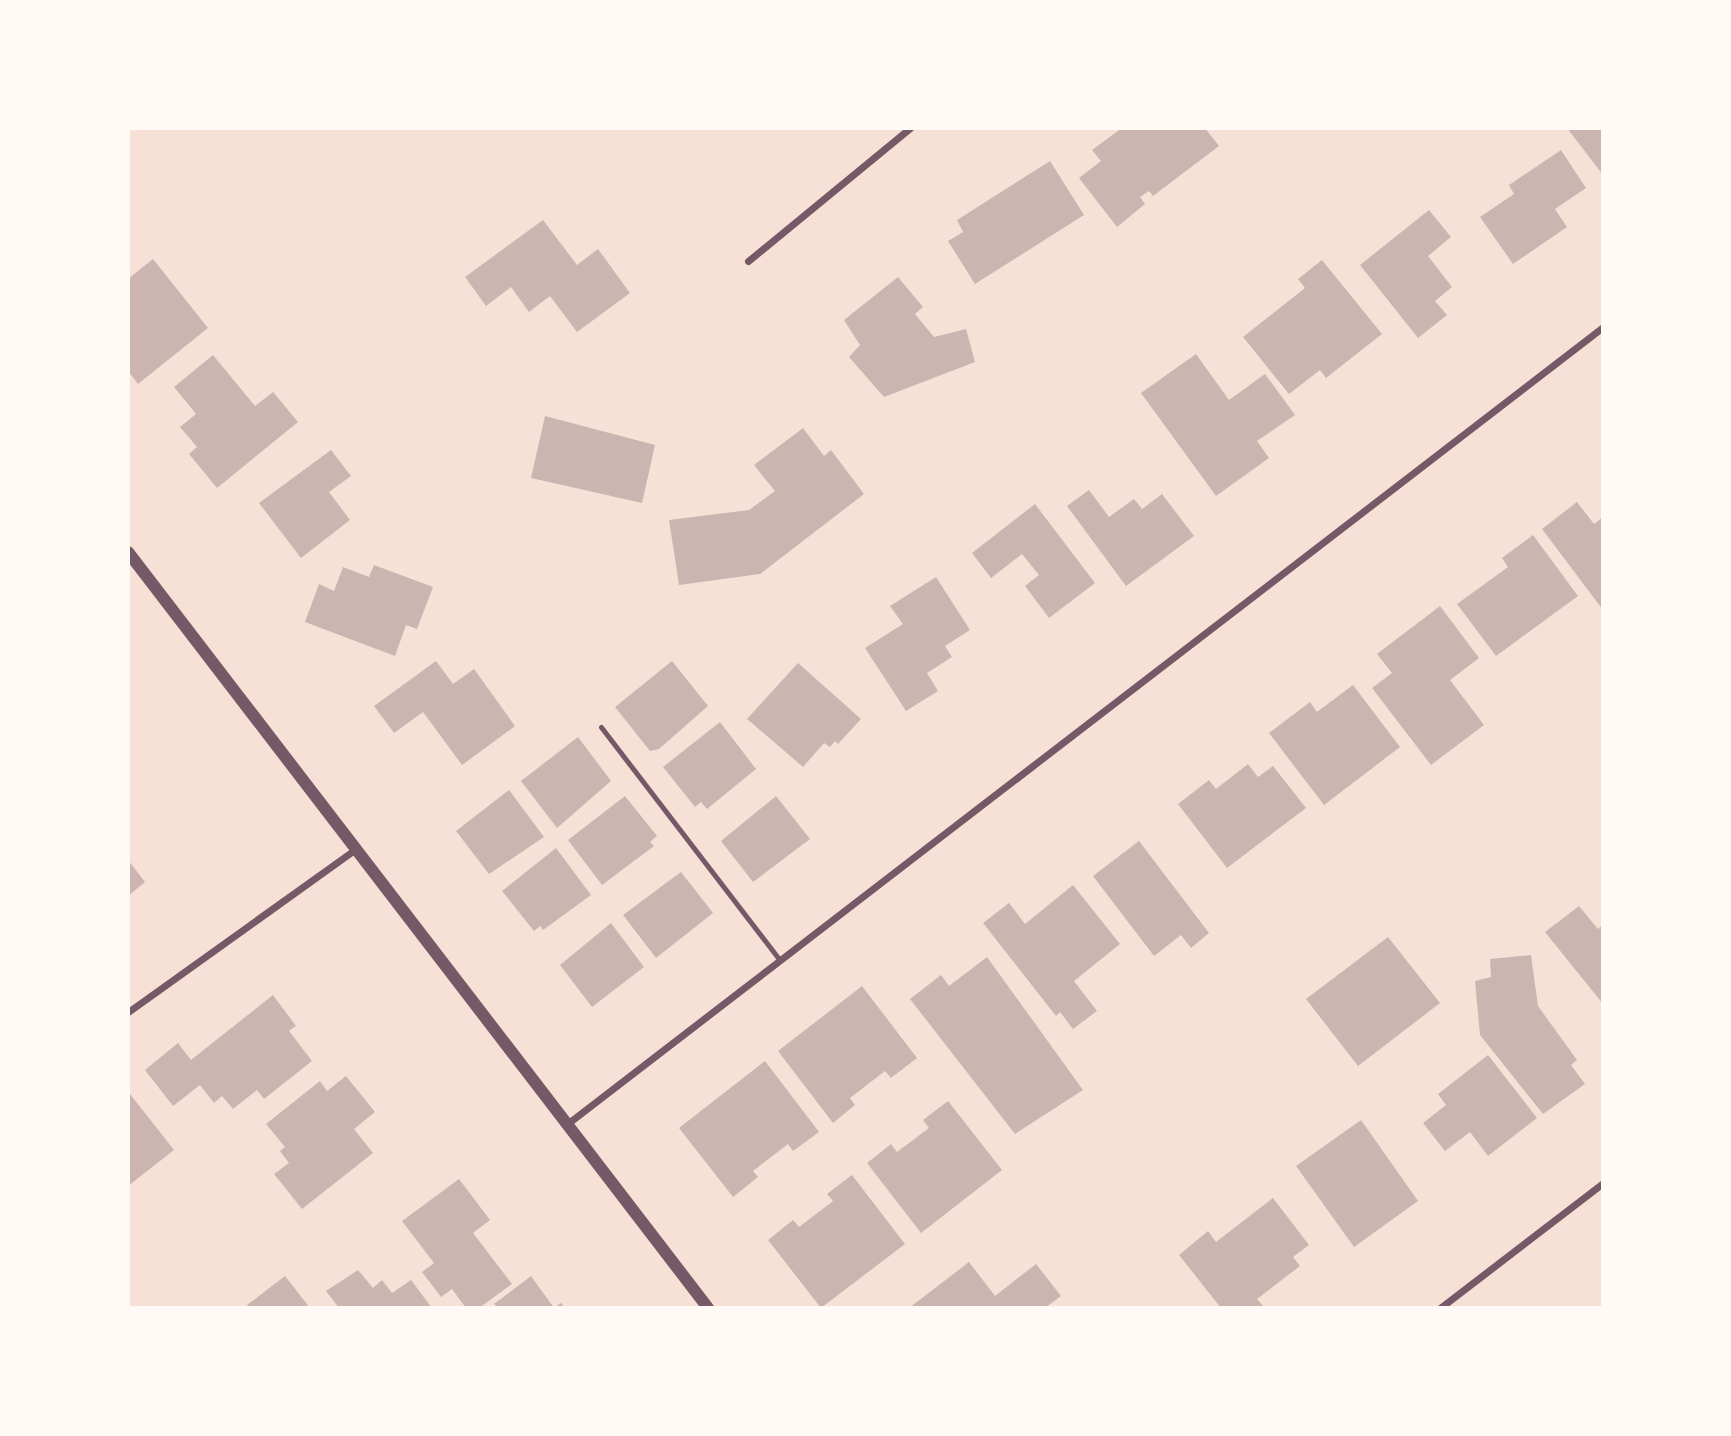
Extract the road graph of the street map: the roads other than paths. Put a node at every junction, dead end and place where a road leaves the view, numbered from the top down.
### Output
1 (910, 128) edge
2 (748, 261) dead end
3 (1603, 327) edge
4 (128, 552) edge
5 (601, 727) dead end
6 (357, 849) junction
7 (779, 960) junction
8 (128, 1012) edge
9 (567, 1124) junction
10 (1603, 1183) edge
11 (708, 1308) edge
12 (1440, 1308) edge

1 - 2 street
3 - 7 street
4 - 6 street
5 - 7 lane
6 - 8 street
6 - 9 street
7 - 9 street
9 - 11 street
10 - 12 street

